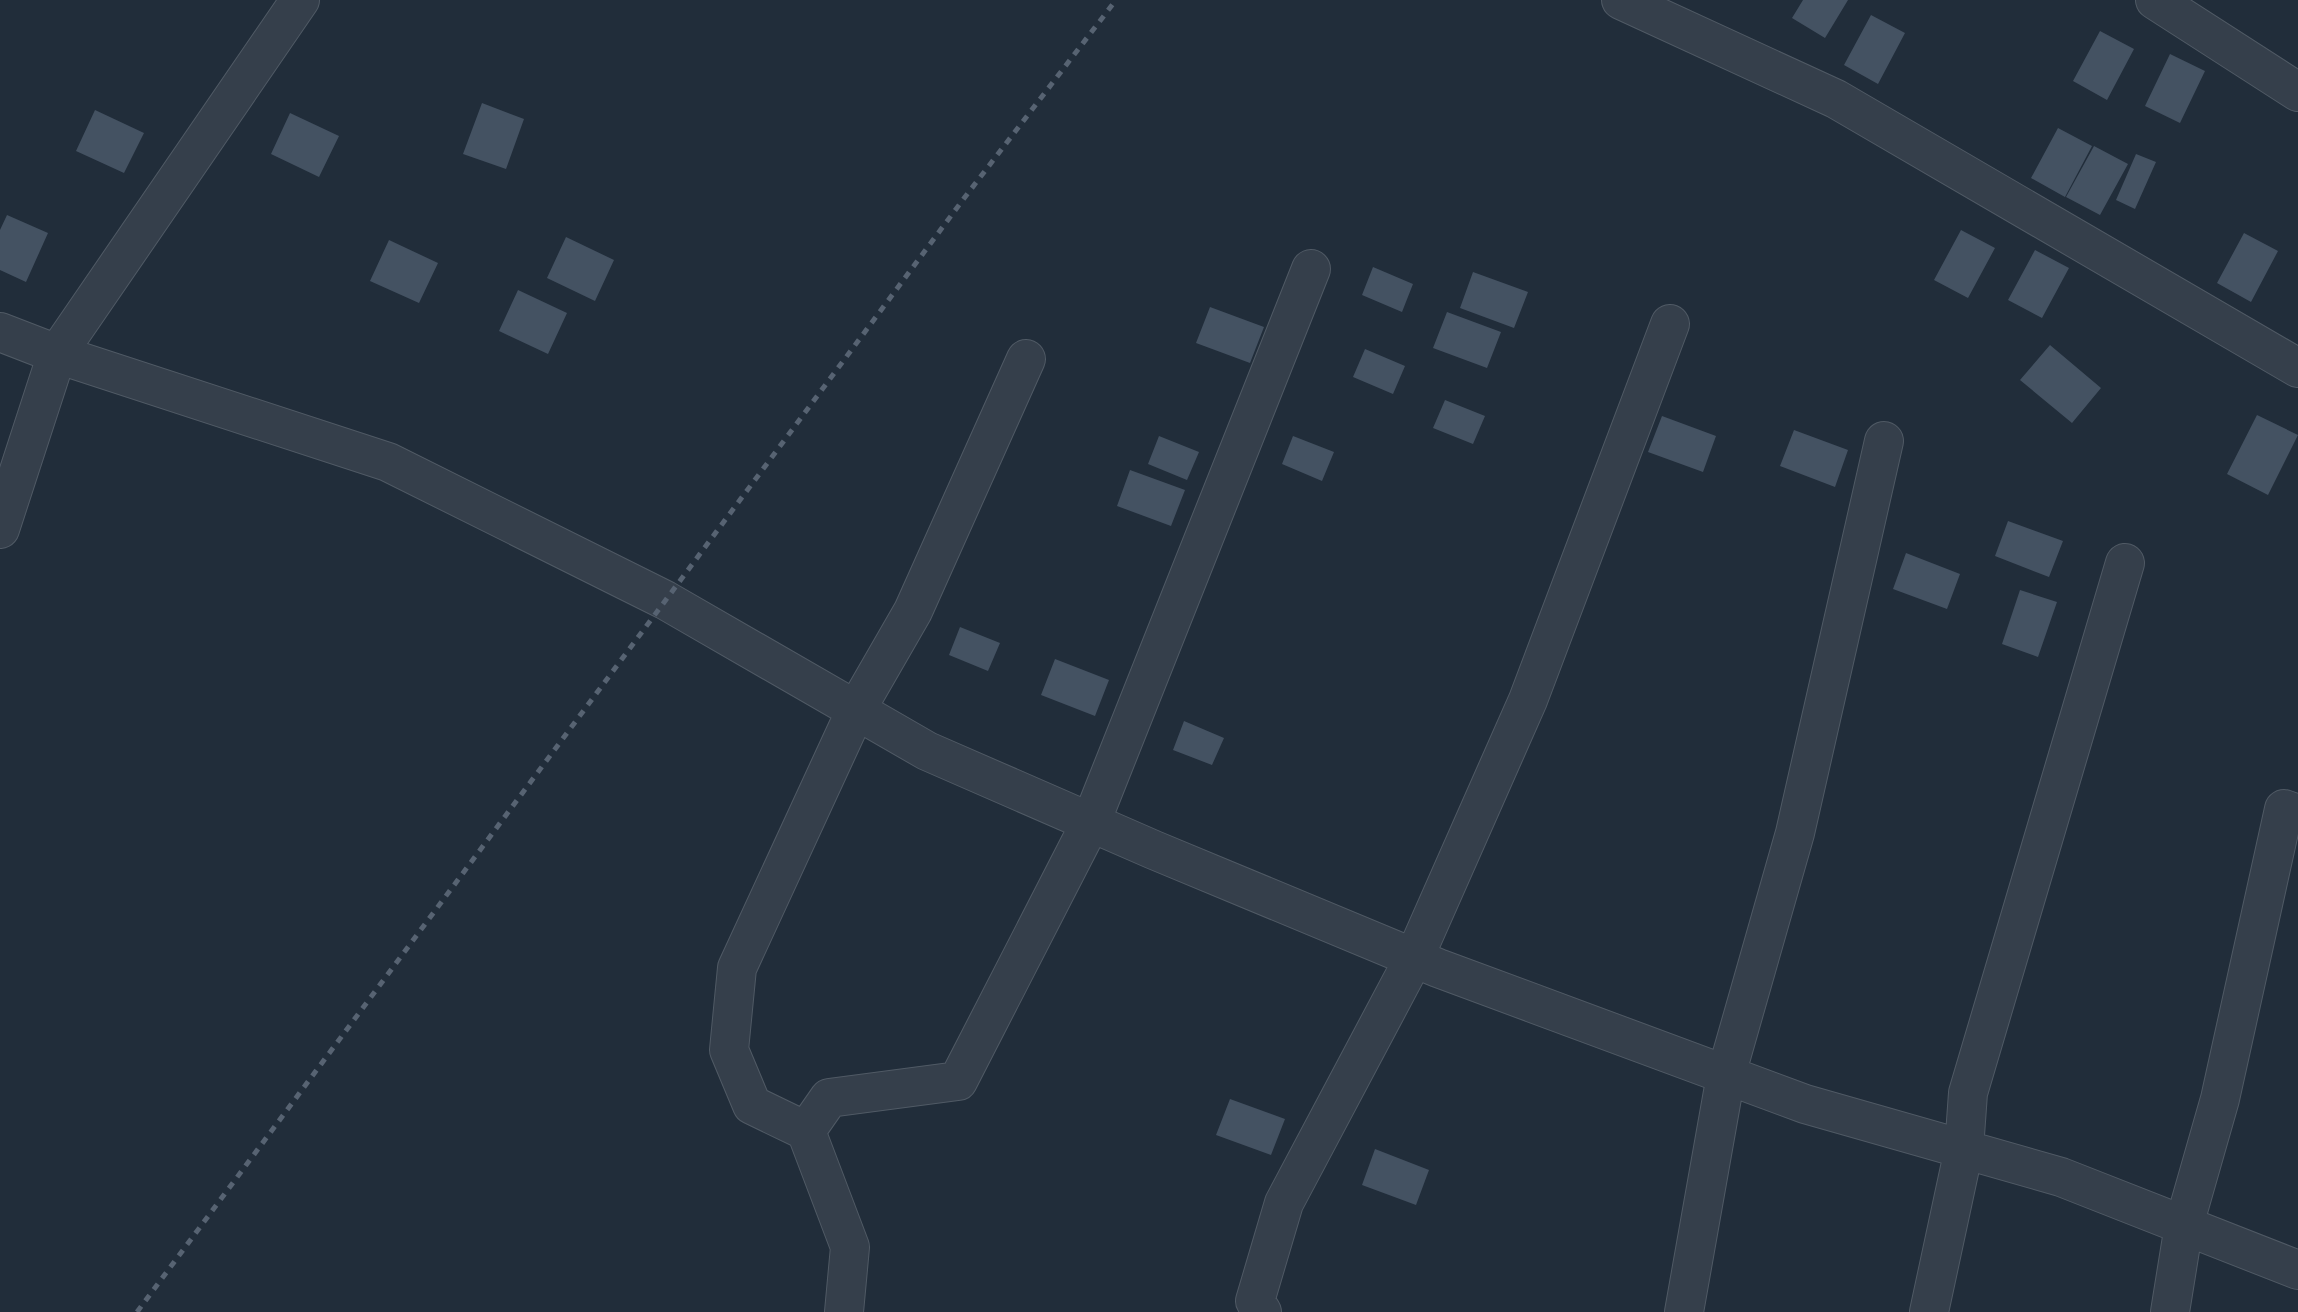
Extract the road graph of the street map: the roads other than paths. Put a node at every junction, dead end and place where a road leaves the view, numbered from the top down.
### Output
1 (300, 0) edge
2 (1620, 0) edge
3 (2155, 0) edge
4 (2298, 92) edge
5 (1311, 269) dead end
6 (1670, 324) dead end
7 (0, 332) edge
8 (57, 354) junction
9 (1026, 359) dead end
10 (2298, 368) edge
11 (1884, 441) dead end
12 (0, 529) edge
13 (2125, 563) dead end
14 (856, 710) junction
15 (2298, 814) edge
16 (1091, 822) junction
17 (1414, 958) junction
18 (1726, 1075) junction
19 (806, 1131) junction
20 (1964, 1149) junction
21 (2184, 1225) junction
22 (2298, 1270) edge
23 (845, 1312) edge
24 (1262, 1312) edge
25 (1684, 1312) edge
26 (1929, 1312) edge
27 (2170, 1312) edge

1 - 8 street
2 - 10 street
3 - 4 street
5 - 16 street
6 - 17 street
7 - 8 street
8 - 12 street
8 - 14 street
9 - 14 street
11 - 18 street
13 - 20 street
14 - 16 street
14 - 19 street
15 - 21 street
16 - 17 street
16 - 19 street
17 - 18 street
17 - 24 street
18 - 20 street
18 - 25 street
19 - 23 street
20 - 21 street
20 - 26 street
21 - 22 street
21 - 27 street

